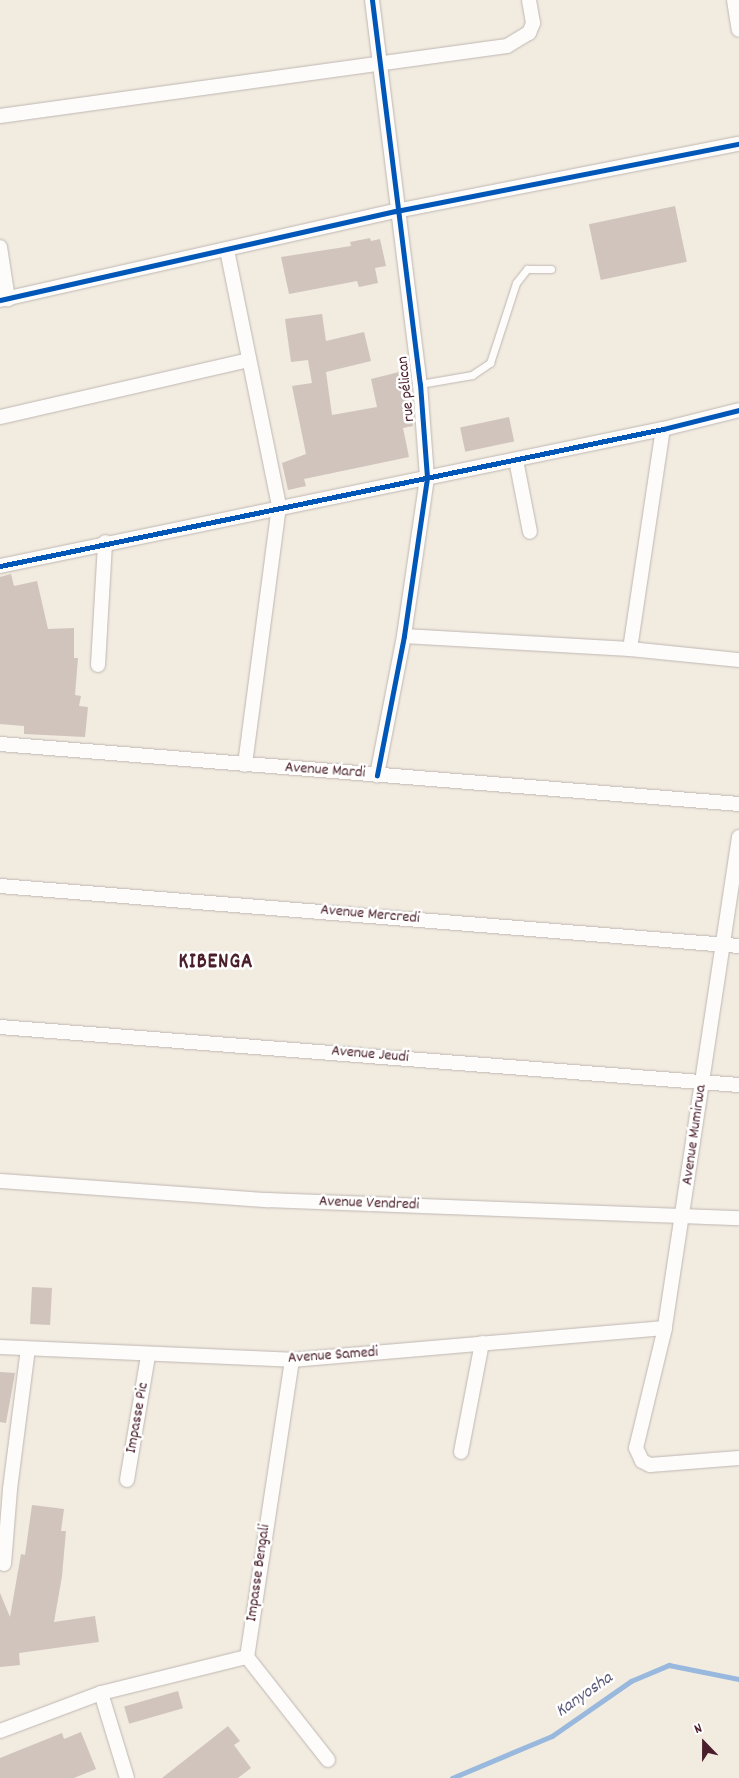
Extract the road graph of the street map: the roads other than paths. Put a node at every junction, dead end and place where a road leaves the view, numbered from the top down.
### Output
1 (372, 0) edge
2 (530, 0) edge
3 (734, 0) edge
4 (739, 30) edge
5 (381, 63) junction
6 (0, 116) edge
7 (739, 144) edge
8 (396, 211) junction
9 (0, 247) edge
10 (227, 250) junction
11 (551, 269) dead end
12 (4, 299) edge
13 (249, 360) junction
14 (420, 384) junction
15 (739, 410) edge
16 (0, 418) edge
17 (663, 429) junction
18 (516, 460) junction
19 (427, 478) junction
20 (279, 506) junction
21 (530, 532) dead end
22 (105, 542) junction
23 (0, 566) edge
24 (404, 636) junction
25 (630, 649) junction
26 (739, 660) edge
27 (98, 665) dead end
28 (0, 744) edge
29 (245, 765) junction
30 (377, 775) junction
31 (739, 804) edge
32 (739, 837) edge
33 (0, 886) edge
34 (723, 945) junction
35 (739, 946) edge
36 (0, 1027) edge
37 (702, 1083) junction
38 (739, 1085) edge
39 (0, 1181) edge
40 (684, 1215) junction
41 (739, 1218) edge
42 (665, 1328) junction
43 (482, 1343) junction
44 (0, 1347) edge
45 (28, 1349) junction
46 (148, 1356) junction
47 (292, 1360) junction
48 (461, 1452) dead end
49 (739, 1458) edge
50 (127, 1480) dead end
51 (5, 1488) edge
52 (4, 1564) dead end
53 (246, 1657) junction
54 (101, 1693) junction
55 (0, 1731) edge
56 (328, 1760) dead end
57 (127, 1778) edge

1 - 5 street, rue pélican
2 - 5 street
3 - 4 street
5 - 6 street
5 - 8 street, rue pélican
7 - 8 street
8 - 10 street
8 - 14 street, rue pélican
9 - 12 street
10 - 12 street
10 - 13 street
11 - 14 lane
13 - 16 street
13 - 20 street
14 - 19 street, rue pélican
15 - 17 street
17 - 18 street
17 - 25 street
18 - 19 street
18 - 21 street
19 - 20 street
19 - 24 street, rue pélican
20 - 22 street
20 - 29 street
22 - 23 street
22 - 27 street
24 - 25 street
24 - 30 street, rue pélican
25 - 26 street
28 - 29 street, Avenue Mardi
29 - 30 street, Avenue Mardi
30 - 31 street, Avenue Mardi
32 - 34 street, Avenue Mumirwa
33 - 34 street, Avenue Mercredi
34 - 35 street, Avenue Mercredi
34 - 37 street, Avenue Mumirwa
36 - 37 street, Avenue Jeudi
37 - 38 street, Avenue Jeudi
37 - 40 street, Avenue Mumirwa
39 - 40 street, Avenue Vendredi
40 - 41 street, Avenue Vendredi
40 - 42 street, Avenue Mumirwa
42 - 43 street, Avenue Samedi
42 - 49 street, Avenue Mumirwa
43 - 47 street, Avenue Samedi
43 - 48 street
44 - 45 street, Avenue Samedi
45 - 46 street, Avenue Samedi
45 - 51 street
46 - 47 street, Avenue Samedi
46 - 50 street, Impasse Pic
47 - 53 street, Impasse Bengali
51 - 52 street
53 - 54 street
53 - 56 street
54 - 55 street
54 - 57 street

